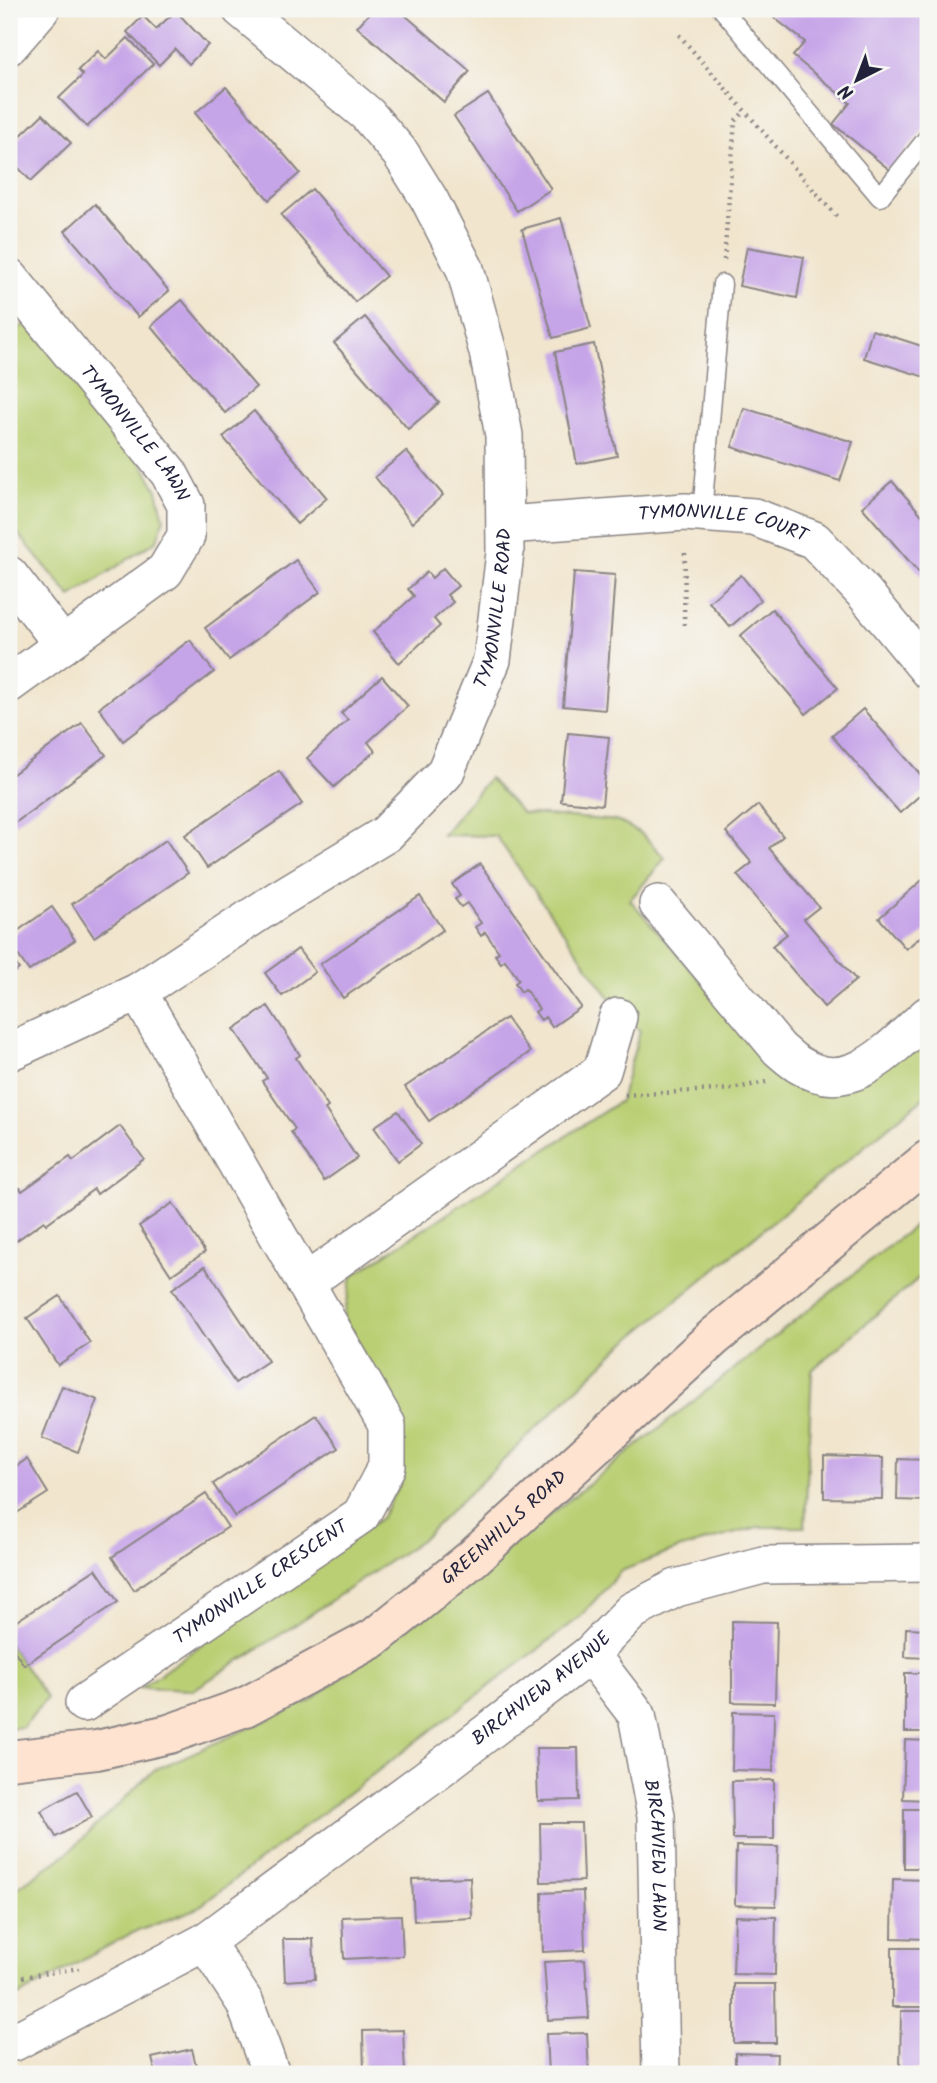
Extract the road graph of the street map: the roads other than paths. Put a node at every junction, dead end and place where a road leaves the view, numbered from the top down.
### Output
1 (41, 9) edge
2 (241, 9) edge
3 (722, 9) edge
4 (9, 46) edge
5 (928, 137) edge
6 (9, 277) edge
7 (722, 284) road end
8 (702, 513) junction
9 (506, 525) junction
10 (9, 575) edge
11 (63, 645) junction
12 (927, 667) edge
13 (9, 684) edge
14 (658, 904) dead end
15 (138, 992) junction
16 (928, 1015) edge
17 (618, 1017) dead end
18 (9, 1052) edge
19 (928, 1160) edge
20 (305, 1283) junction
21 (928, 1563) edge
22 (590, 1654) junction
23 (84, 1703) dead end
24 (9, 1760) edge
25 (205, 1942) junction
26 (14, 2042) dead end
27 (271, 2074) edge
28 (661, 2074) edge

1 - 4 street
2 - 9 street, TYMONVILLE ROAD
3 - 5 lane
6 - 11 street, TYMONVILLE LAWN
7 - 8 lane
8 - 9 street, TYMONVILLE COURT
8 - 12 street, TYMONVILLE COURT
9 - 15 street, TYMONVILLE ROAD
10 - 11 street
11 - 13 street, TYMONVILLE LAWN
14 - 16 street
15 - 18 street, TYMONVILLE ROAD
15 - 20 street, TYMONVILLE CRESCENT
17 - 20 street
19 - 24 main road, GREENHILLS ROAD
20 - 23 street, TYMONVILLE CRESCENT
21 - 22 street, BIRCHVIEW AVENUE
22 - 25 street, BIRCHVIEW AVENUE
22 - 28 street, BIRCHVIEW LAWN
25 - 26 street, BIRCHVIEW AVENUE
25 - 27 street

